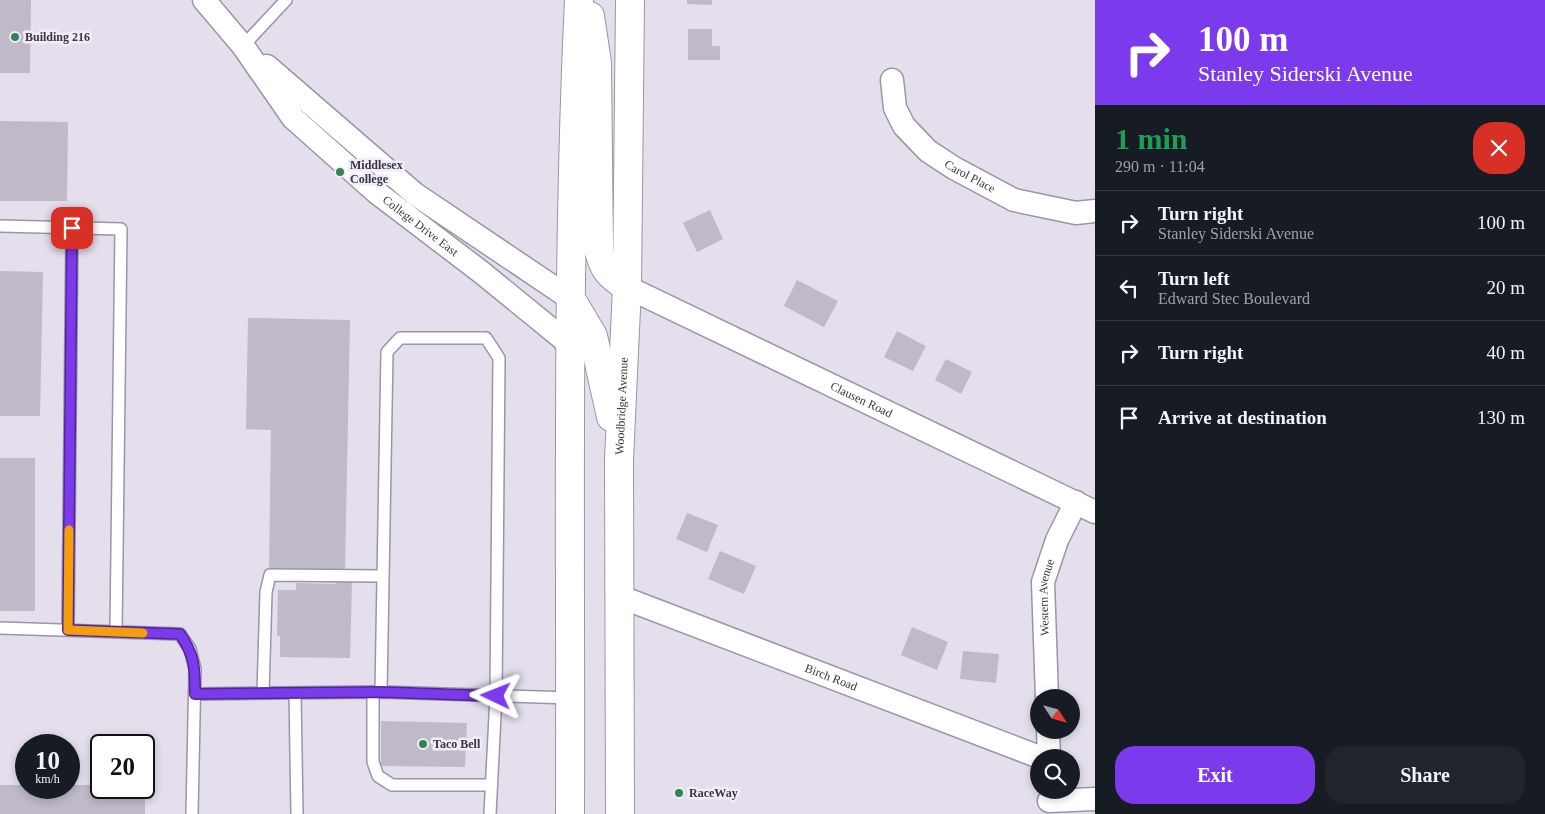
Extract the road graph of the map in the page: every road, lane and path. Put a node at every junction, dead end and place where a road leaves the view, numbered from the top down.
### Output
1 (204, 0) edge
2 (286, 0) edge
3 (579, 0) edge
4 (588, 0) edge
5 (630, 0) edge
6 (243, 46) junction
7 (892, 80) dead end
8 (1095, 210) edge
9 (0, 226) edge
10 (72, 228) junction
11 (627, 287) junction
12 (571, 299) junction
13 (571, 350) junction
14 (619, 460) junction
15 (1085, 507) edge
16 (382, 576) junction
17 (621, 597) junction
18 (0, 628) edge
19 (68, 630) junction
20 (116, 632) junction
21 (1047, 689) edge
22 (377, 692) junction
23 (263, 693) junction
24 (295, 693) junction
25 (195, 694) junction
26 (496, 696) junction
27 (570, 698) junction
28 (1030, 753) edge
29 (491, 786) junction
30 (1095, 799) edge
31 (1049, 802) edge
32 (192, 814) edge
33 (297, 814) edge
34 (490, 814) edge
35 (570, 814) edge
36 (620, 814) edge

1 - 6 street, College Drive East
2 - 6 lane
3 - 12 main road
4 - 11 main road
5 - 11 main road, Woodbridge Avenue
6 - 12 street
6 - 13 street, College Drive East
7 - 8 street, Carol Place
9 - 10 lane
10 - 19 lane
10 - 20 lane
11 - 14 main road, Woodbridge Avenue
11 - 15 street, Clausen Road
12 - 13 main road
12 - 14 main road
13 - 27 main road
14 - 17 main road, Woodbridge Avenue
15 - 21 street, Western Avenue
16 - 22 lane
16 - 23 lane
16 - 26 lane
17 - 28 street, Birch Road
17 - 36 main road, Woodbridge Avenue
18 - 19 lane
19 - 20 lane
20 - 25 lane
22 - 24 lane
22 - 26 lane
22 - 29 lane
23 - 24 lane
23 - 25 lane
24 - 33 lane
25 - 32 lane
26 - 27 lane
26 - 29 lane
27 - 35 main road
29 - 34 lane
30 - 31 street

